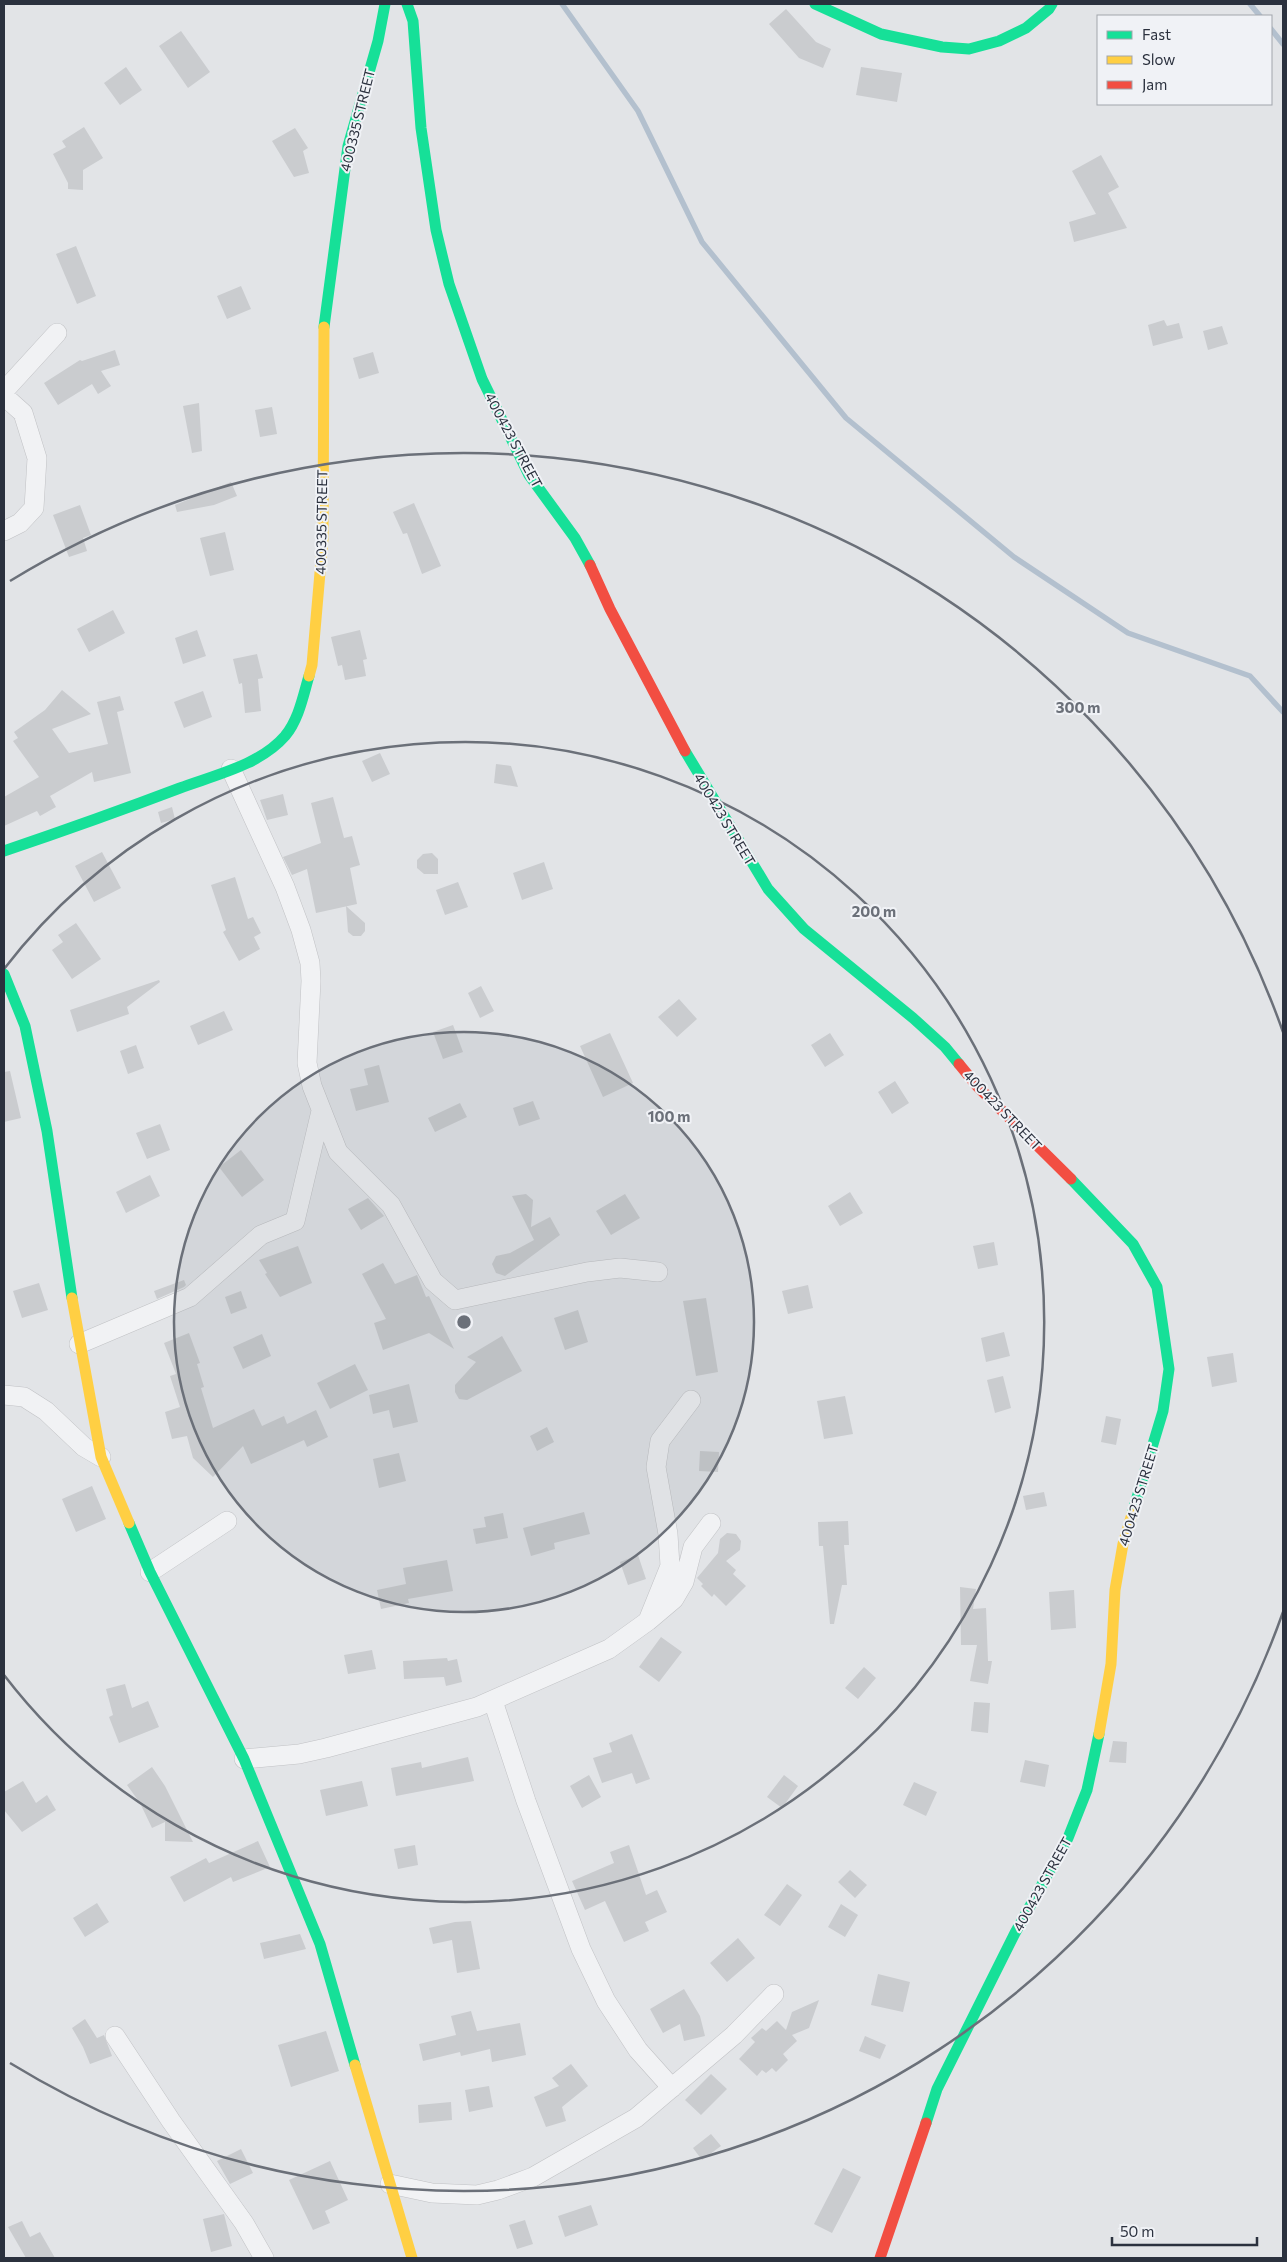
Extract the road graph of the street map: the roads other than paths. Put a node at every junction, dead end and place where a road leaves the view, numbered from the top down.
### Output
1 (385, 4) edge
2 (406, 4) edge
3 (815, 4) edge
4 (1052, 4) edge
5 (57, 333) dead end
6 (4, 392) edge
7 (4, 396) edge
8 (4, 531) edge
9 (231, 769) junction
10 (4, 851) edge
11 (4, 974) edge
12 (322, 1111) junction
13 (658, 1272) dead end
14 (79, 1344) junction
15 (4, 1395) edge
16 (692, 1400) dead end
17 (101, 1457) junction
18 (227, 1521) dead end
19 (711, 1524) dead end
20 (150, 1572) junction
21 (648, 1621) junction
22 (493, 1701) junction
23 (244, 1759) junction
24 (774, 1994) dead end
25 (115, 2036) dead end
26 (672, 2088) junction
27 (390, 2184) junction
28 (264, 2258) edge
29 (412, 2258) edge
30 (880, 2258) edge

1 - 9 street, 400335 STREET
2 - 30 street, 400423 STREET
3 - 4 street
5 - 6 street
7 - 8 street
9 - 10 street, 400335 STREET
9 - 12 street
11 - 14 street
12 - 13 street
12 - 14 street
14 - 17 street
15 - 17 street
16 - 21 street
17 - 20 street
18 - 20 street
19 - 21 street
20 - 23 street
21 - 22 street
22 - 23 street
22 - 26 street
23 - 27 street
24 - 26 street
25 - 28 street
26 - 27 street
27 - 29 street

